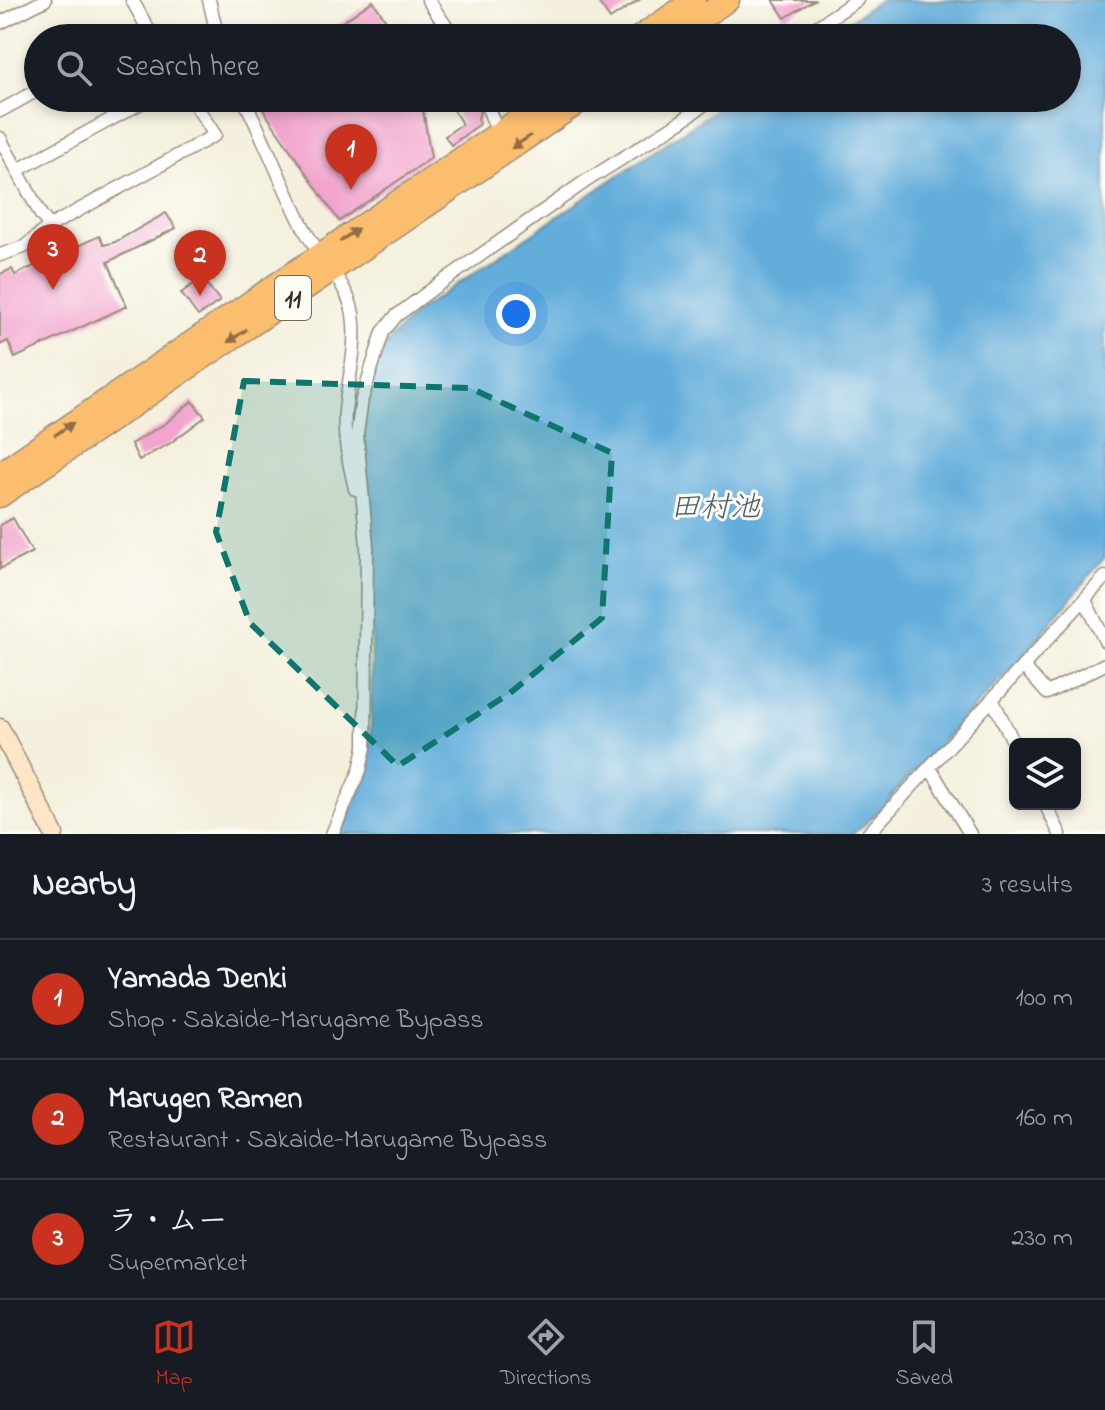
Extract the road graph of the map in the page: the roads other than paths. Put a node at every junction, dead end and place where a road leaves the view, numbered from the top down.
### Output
1 (45, 0) edge
2 (132, 0) edge
3 (209, 0) edge
4 (428, 0) edge
5 (728, 0) edge
6 (857, 0) edge
7 (684, 3) edge
8 (0, 23) edge
9 (145, 24) edge
10 (215, 24) edge
11 (444, 24) edge
12 (656, 24) edge
13 (693, 24) edge
14 (821, 24) edge
15 (24, 98) edge
16 (0, 111) edge
17 (124, 112) edge
18 (200, 112) edge
19 (250, 112) edge
20 (490, 112) edge
21 (529, 112) edge
22 (563, 112) edge
23 (694, 112) edge
24 (498, 133) junction
25 (0, 138) edge
26 (18, 170) junction
27 (50, 226) junction
28 (0, 255) edge
29 (325, 264) junction
30 (0, 473) edge
31 (0, 496) edge
32 (363, 504) junction
33 (1105, 577) edge
34 (1085, 600) junction
35 (1105, 641) edge
36 (1105, 664) edge
37 (1024, 667) junction
38 (993, 701) junction
39 (0, 728) edge
40 (1012, 738) edge
41 (930, 768) junction
42 (1048, 810) edge
43 (54, 834) edge
44 (332, 834) edge
45 (868, 834) edge
46 (970, 834) edge
47 (1060, 834) edge

1 - 8 street
2 - 9 street
3 - 10 street
4 - 11 street
5 - 13 highway
6 - 14 street
7 - 12 highway
15 - 16 street
17 - 26 street
18 - 27 street
19 - 29 street
20 - 24 street
21 - 24 highway, 11
22 -> 29 highway, 11
23 - 32 street
29 -> 24 highway, 11
25 - 26 street
26 - 27 street
27 - 28 street
30 -> 29 highway, 11
29 -> 31 highway, 11
29 - 32 street
32 - 44 street
33 - 34 street
34 - 35 street
34 - 37 street
36 - 37 street
37 - 38 street
38 - 40 street
38 - 41 street
39 - 43 main road
41 - 45 street
41 - 46 street
42 - 47 street

